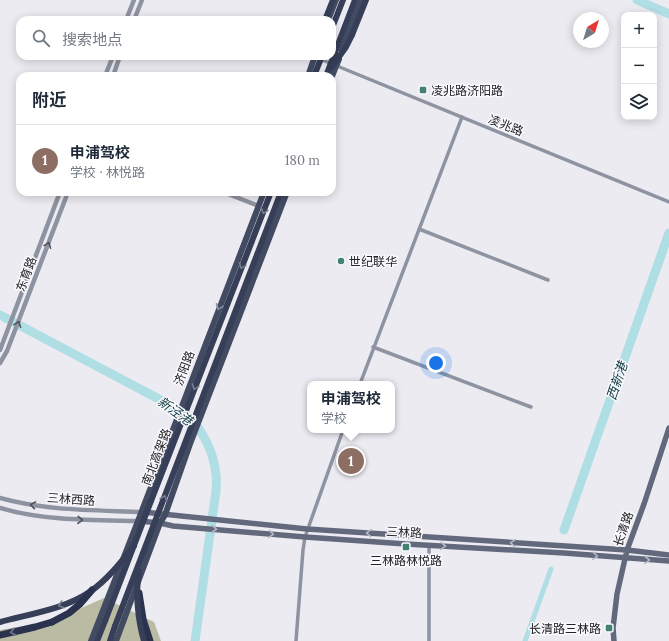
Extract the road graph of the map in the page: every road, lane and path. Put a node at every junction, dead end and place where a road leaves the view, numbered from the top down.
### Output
1 (134, 0) edge
2 (142, 0) edge
3 (333, 0) edge
4 (336, 0) edge
5 (343, 0) edge
6 (355, 0) edge
7 (361, 0) edge
8 (366, 0) edge
9 (128, 16) edge
10 (136, 16) edge
11 (327, 16) edge
12 (330, 16) edge
13 (336, 18) edge
14 (336, 50) edge
15 (111, 60) edge
16 (119, 60) edge
17 (314, 60) edge
18 (316, 60) edge
19 (321, 60) edge
20 (325, 60) edge
21 (332, 60) edge
22 (336, 65) junction
23 (107, 72) edge
24 (114, 72) edge
25 (310, 72) edge
26 (315, 72) edge
27 (316, 72) edge
28 (328, 72) edge
29 (329, 72) edge
30 (333, 72) edge
31 (462, 117) junction
32 (58, 196) edge
33 (66, 196) edge
34 (233, 196) edge
35 (263, 196) edge
36 (269, 196) edge
37 (279, 196) edge
38 (285, 196) edge
39 (669, 202) edge
40 (259, 206) junction
41 (419, 229) junction
42 (548, 280) dead end
43 (374, 347) junction
44 (0, 350) edge
45 (0, 363) edge
46 (361, 381) edge
47 (531, 407) dead end
48 (669, 428) edge
49 (342, 433) edge
50 (0, 498) edge
51 (0, 508) edge
52 (142, 512) junction
53 (165, 515) junction
54 (138, 521) junction
55 (160, 523) junction
56 (307, 529) junction
57 (305, 537) junction
58 (429, 545) junction
59 (134, 546) junction
60 (627, 550) junction
61 (669, 555) edge
62 (141, 558) junction
63 (626, 558) junction
64 (669, 561) edge
65 (138, 586) junction
66 (92, 590) junction
67 (0, 622) edge
68 (0, 635) edge
69 (91, 641) edge
70 (97, 641) edge
71 (110, 641) edge
72 (116, 641) edge
73 (144, 641) edge
74 (150, 641) edge
75 (296, 641) edge
76 (429, 641) edge
77 (614, 641) edge

1 - 9 street
2 - 10 street
3 - 11 highway
4 - 12 main road
5 - 13 highway
6 - 14 highway, bridge
7 - 22 main road
8 - 29 highway, bridge
15 - 23 street
16 - 24 street
17 - 25 main road
18 - 26 highway, bridge
19 - 27 highway, bridge
20 - 22 street, 凌兆路
21 - 28 highway, bridge
22 - 30 main road
22 - 31 street, 凌兆路
31 - 39 street, 凌兆路
31 - 41 street
32 - 44 street, 东育路
45 -> 33 street, 东育路
34 - 40 street
35 - 40 main road, 济阳路
36 -> 59 highway, 南北高架路, bridge
62 -> 37 highway, 南北高架路, bridge
38 - 53 main road
40 -> 52 main road, 济阳路
41 - 42 street
41 - 43 street
43 - 46 street
43 - 47 street
48 - 60 main road, 长清路
49 - 56 street
52 -> 50 street, 三林西路
51 -> 54 street, 三林西路
52 - 53 main road, 三林路
52 - 54 main road, 济阳路
53 - 55 main road
53 - 56 main road, 三林路
54 - 55 main road, 三林路
54 - 69 main road, 济阳路
55 -> 57 main road, 三林路
55 - 72 main road
56 - 57 street
60 -> 56 main road, 三林路
57 - 58 main road, 三林路
57 - 75 street
58 -> 63 main road, 三林路
58 - 76 street
59 - 66 highway, bridge
59 - 70 highway, 南北高架路, bridge
60 - 61 main road, 三林路
60 - 63 main road, 长清路
62 - 65 highway, bridge
62 - 71 highway, 南北高架路, bridge
63 -> 64 main road, 三林路
63 - 77 main road, 长清路
65 - 73 highway, bridge
65 - 74 highway, bridge
66 -> 67 highway, bridge
66 -> 68 highway, bridge

